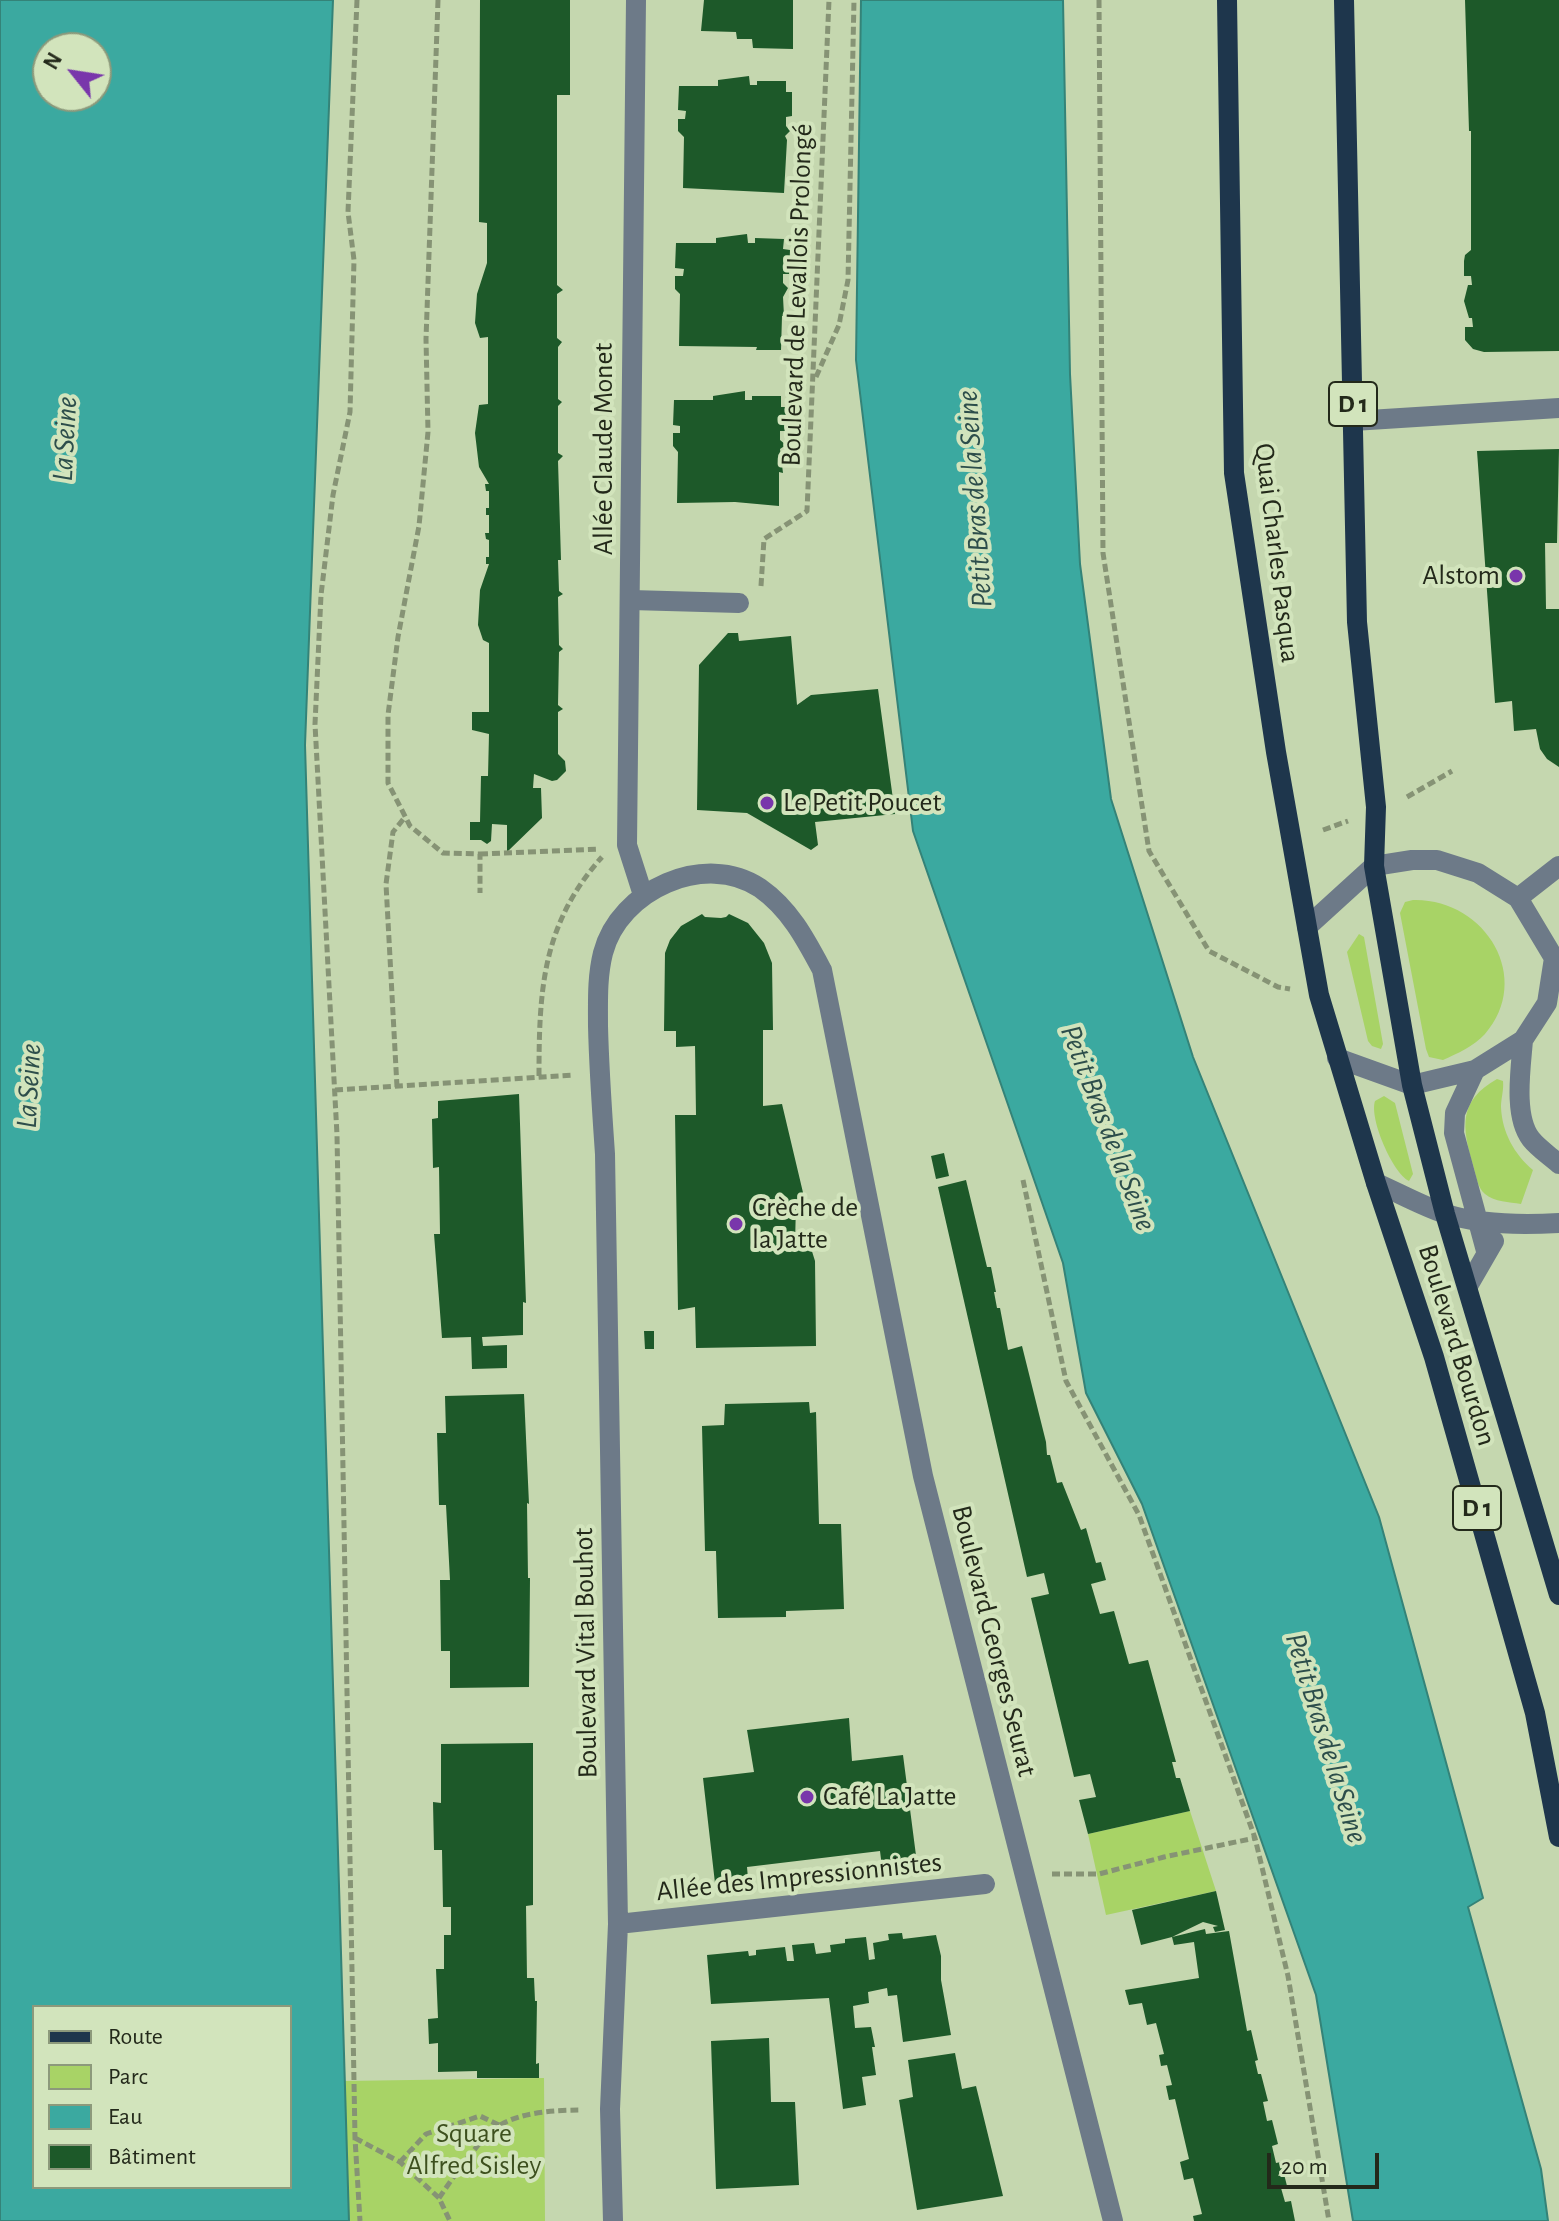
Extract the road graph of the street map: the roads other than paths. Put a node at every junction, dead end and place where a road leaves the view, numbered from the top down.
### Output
1 (636, 0) edge
2 (1227, 0) edge
3 (1344, 0) edge
4 (1559, 408) edge
5 (1353, 421) junction
6 (631, 600) junction
7 (739, 603) dead end
8 (1374, 866) junction
9 (1559, 866) edge
10 (643, 895) junction
11 (1518, 898) junction
12 (1307, 927) junction
13 (1556, 956) edge
14 (1553, 1002) edge
15 (1523, 1040) junction
16 (1337, 1058) junction
17 (1475, 1070) junction
18 (1412, 1085) junction
19 (1559, 1164) edge
20 (1376, 1183) junction
21 (1445, 1214) junction
22 (1478, 1221) junction
23 (1508, 1223) junction
24 (1559, 1223) edge
25 (1486, 1251) junction
26 (1468, 1286) junction
27 (1559, 1595) edge
28 (1559, 1837) edge
29 (985, 1884) dead end
30 (618, 1924) junction
31 (613, 2221) edge
32 (1113, 2221) edge

1 - 6 street, Allée Claude Monet
2 - 12 main road, Quai Charles Pasqua / D 1
3 - 5 main road, D 1
4 - 5 street
5 - 8 main road, D 1
6 - 7 street
6 - 10 street, Allée Claude Monet
8 - 11 street
8 - 12 street
8 - 18 main road, Boulevard Bourdon / D 1
9 - 11 street
10 - 30 street, Boulevard Vital Bouhot
10 - 32 street, Boulevard Georges Seurat
11 - 13 street
12 - 16 main road, Quai Charles Pasqua / D 1
13 - 14 street
14 - 15 street
15 - 17 street
15 - 19 street
16 - 18 street
16 - 20 main road, Boulevard Bourdon / D 1
17 - 18 street
17 - 22 street
18 - 21 main road, Boulevard Bourdon / D 1
20 - 21 street
20 - 28 main road, Boulevard Bourdon / D 1
21 - 22 street
21 - 26 main road, Boulevard Bourdon / D 1
22 - 23 street
22 - 25 street
23 - 24 street
23 - 25 street
25 - 26 street
26 - 27 main road, Boulevard Bourdon / D 1
29 - 30 street, Allée des Impressionnistes
30 - 31 street, Boulevard Vital Bouhot

